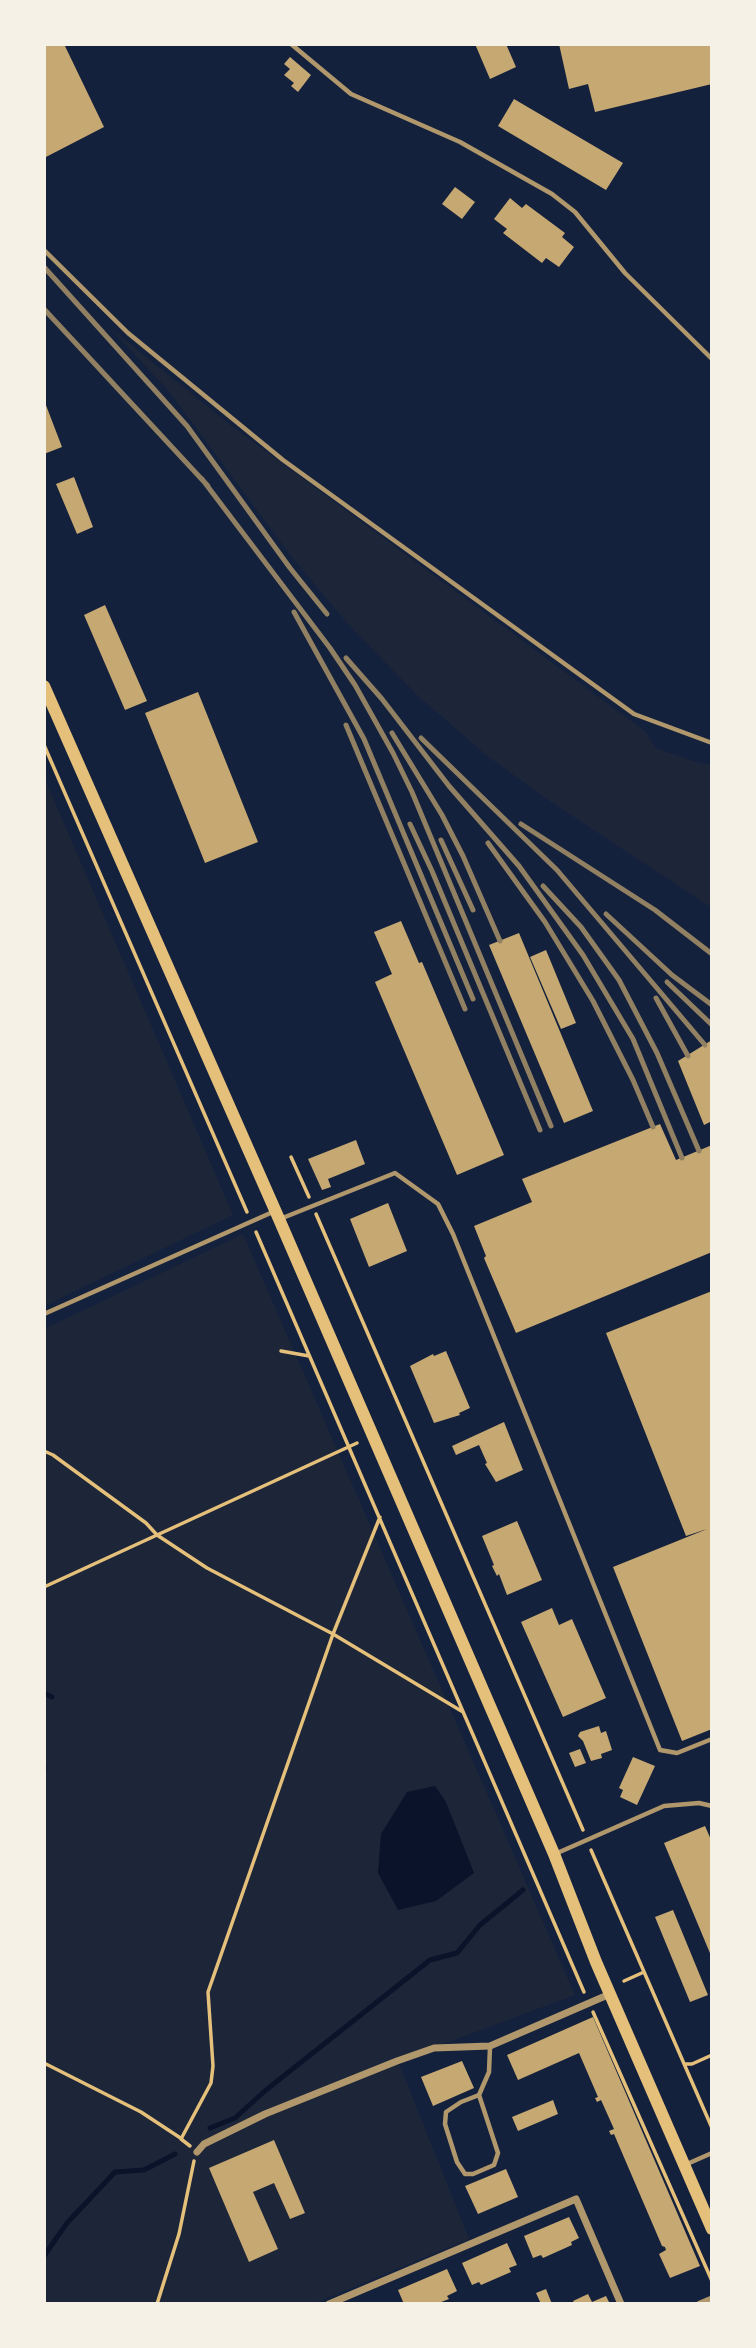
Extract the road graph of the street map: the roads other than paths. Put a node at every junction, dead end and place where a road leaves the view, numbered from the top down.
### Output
1 (291, 44) edge
2 (44, 250) edge
3 (712, 359) edge
4 (44, 686) edge
5 (712, 743) edge
6 (277, 1215) junction
7 (44, 1314) edge
8 (712, 1739) edge
9 (712, 1806) edge
10 (554, 1854) junction
11 (610, 1994) junction
12 (490, 2046) junction
13 (479, 2095) junction
14 (197, 2152) road end
15 (712, 2153) edge
16 (683, 2166) junction
17 (712, 2229) edge
18 (712, 2299) edge
19 (329, 2304) edge
20 (621, 2304) edge
21 (700, 2304) edge

1 - 3 lane
2 - 5 lane
4 - 6 main road
6 - 7 lane
6 - 8 lane
6 - 10 main road
9 - 10 lane
10 - 11 main road
11 - 12 street
11 - 16 main road
12 - 13 lane
12 - 14 street
13 - 13 lane
15 - 16 lane
16 - 17 main road
18 - 21 street
19 - 20 street

